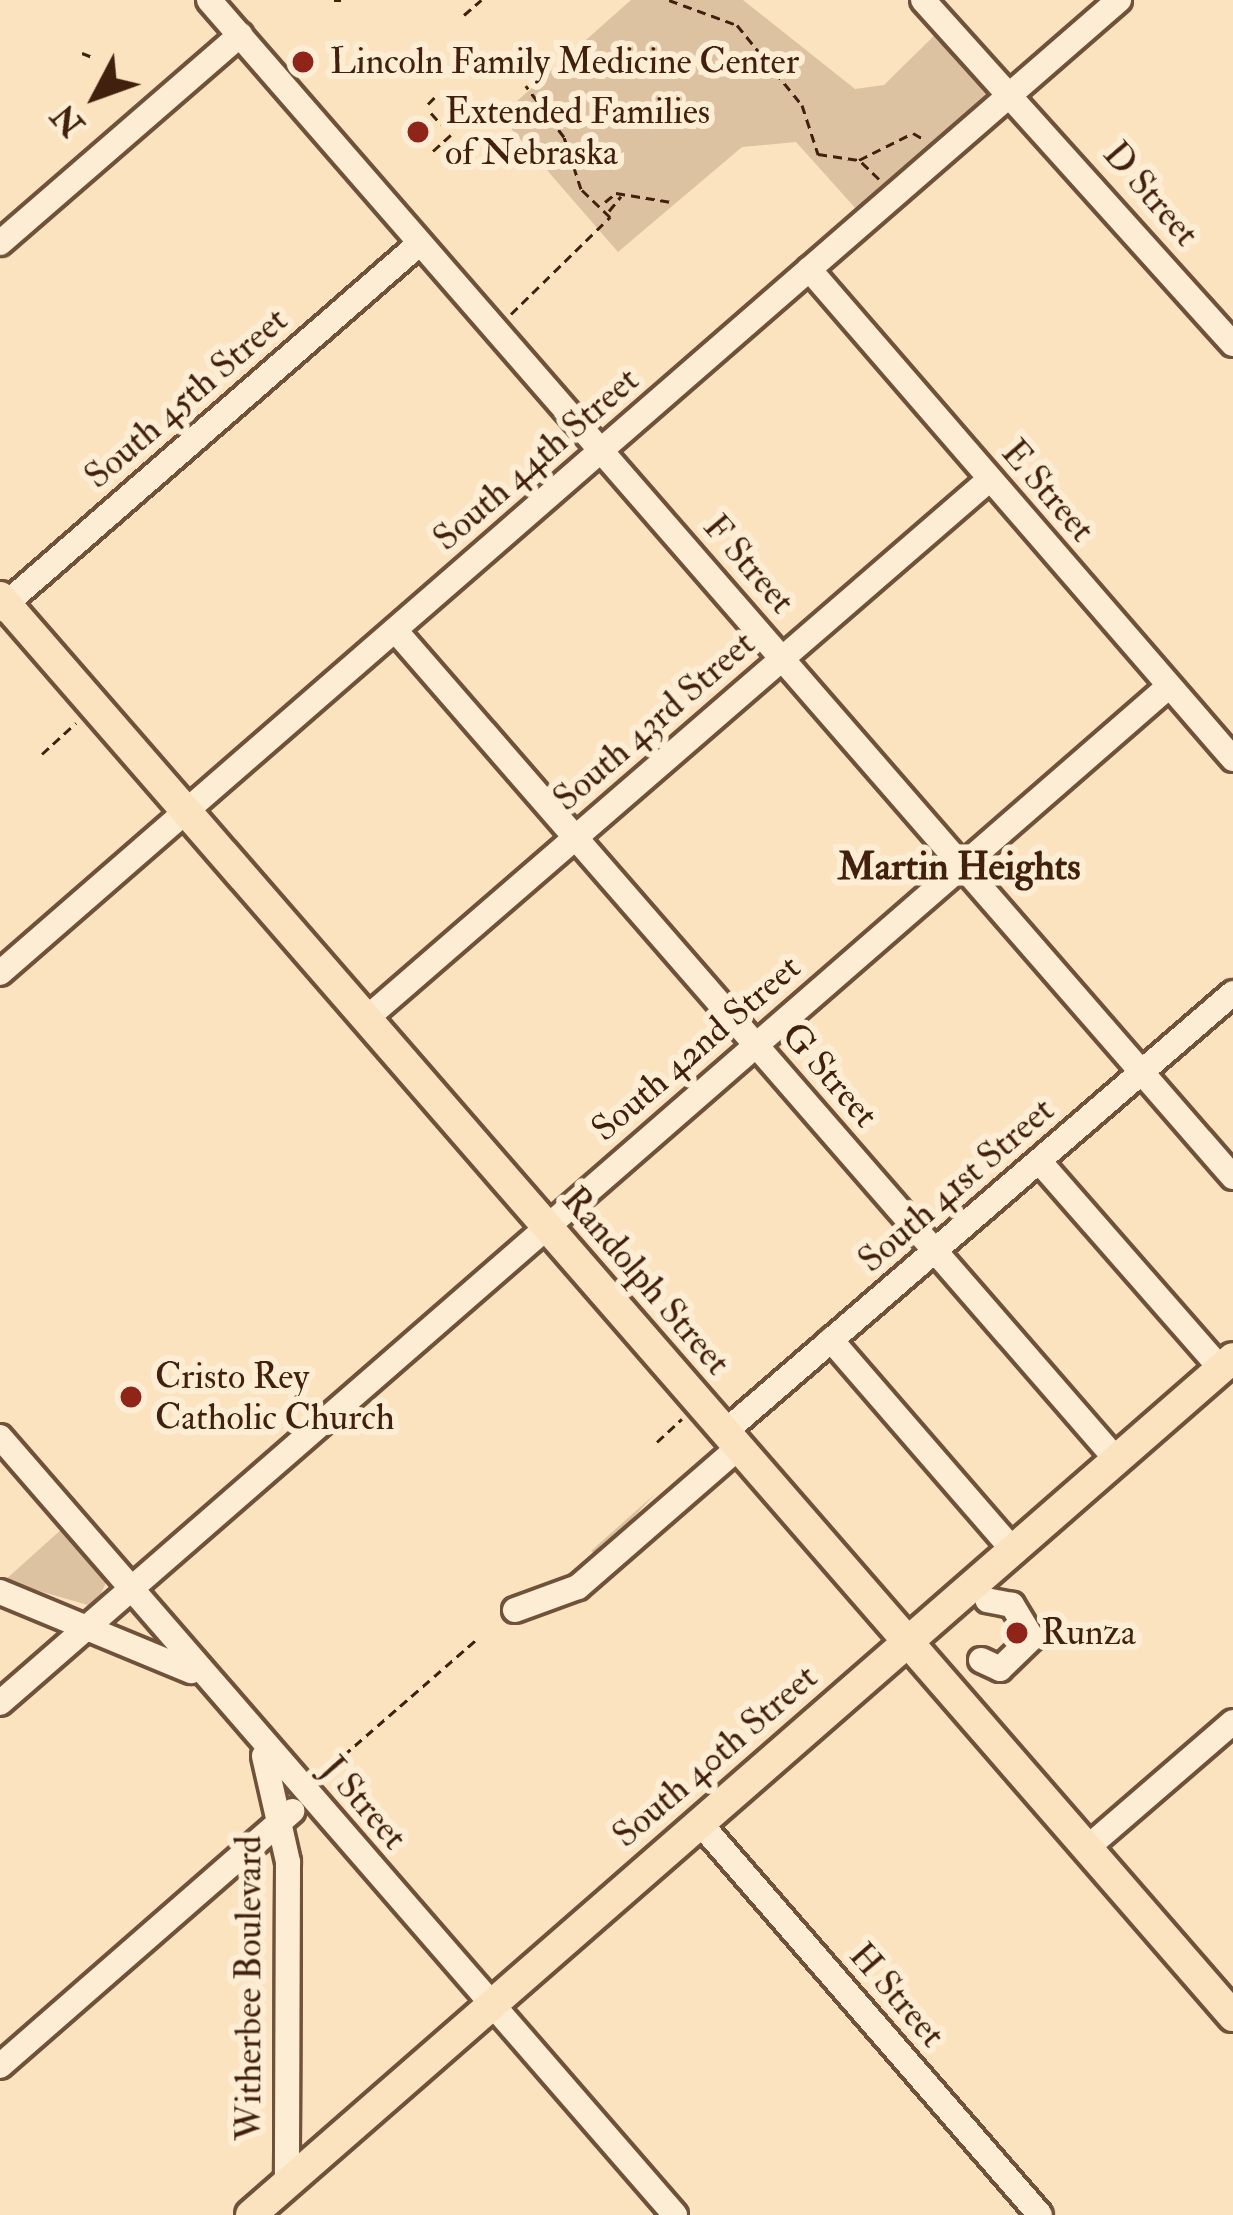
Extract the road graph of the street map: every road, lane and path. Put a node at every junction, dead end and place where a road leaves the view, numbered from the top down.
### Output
1 (209, 0) edge
2 (481, 0) edge
3 (669, 0) edge
4 (923, 0) edge
5 (1119, 0) edge
6 (464, 15) dead end
7 (240, 35) junction
8 (82, 53) dead end
9 (90, 56) dead end
10 (526, 86) dead end
11 (1014, 91) junction
12 (438, 94) dead end
13 (428, 104) dead end
14 (431, 113) dead end
15 (441, 124) dead end
16 (451, 135) dead end
17 (926, 141) dead end
18 (433, 152) dead end
19 (859, 160) junction
20 (881, 181) dead end
21 (621, 195) junction
22 (671, 202) dead end
23 (603, 203) junction
24 (609, 211) junction
25 (0, 243) edge
26 (419, 243) junction
27 (809, 269) junction
28 (509, 316) dead end
29 (1233, 344) edge
30 (601, 449) junction
31 (990, 479) junction
32 (2, 603) edge
33 (395, 630) junction
34 (783, 657) junction
35 (1169, 686) junction
36 (77, 723) dead end
37 (42, 754) dead end
38 (1233, 759) edge
39 (186, 811) junction
40 (575, 837) junction
41 (962, 864) junction
42 (0, 973) edge
43 (1233, 993) edge
44 (367, 1018) junction
45 (755, 1043) junction
46 (1142, 1072) junction
47 (1039, 1161) junction
48 (1233, 1177) edge
49 (546, 1225) junction
50 (935, 1251) junction
51 (831, 1340) junction
52 (1227, 1363) edge
53 (682, 1420) dead end
54 (0, 1437) edge
55 (733, 1439) junction
56 (657, 1442) dead end
57 (1116, 1460) junction
58 (1012, 1550) junction
59 (130, 1589) junction
60 (0, 1592) edge
61 (987, 1600) dead end
62 (515, 1610) dead end
63 (90, 1624) junction
64 (478, 1638) dead end
65 (907, 1640) junction
66 (981, 1660) dead end
67 (221, 1694) junction
68 (0, 1703) edge
69 (1233, 1722) edge
70 (315, 1785) junction
71 (284, 1818) junction
72 (699, 1822) junction
73 (1087, 1848) junction
74 (490, 2004) junction
75 (1233, 2016) edge
76 (0, 2066) edge
77 (287, 2183) junction
78 (666, 2212) edge
79 (251, 2215) edge
80 (1040, 2215) edge

1 - 7 street, F Street
2 - 6 path
3 - 19 path
4 - 11 street, D Street
5 - 11 street, South 44th Street
7 - 25 street
7 - 26 street, F Street
8 - 9 path
10 - 23 path
11 - 27 street, South 44th Street
11 - 29 street, D Street
12 - 13 path
14 - 15 path
16 - 18 path
17 - 19 path
19 - 20 path
21 - 22 path
21 - 23 path
21 - 24 path
23 - 24 path
24 - 28 path
26 - 30 street, F Street
26 - 32 street, South 45th Street
27 - 30 street, South 44th Street
27 - 31 street, E Street
30 - 33 street, South 44th Street
30 - 34 street, F Street
31 - 34 street, South 43rd Street
31 - 35 street, E Street
32 - 39 main road, Randolph Street
33 - 39 street, South 44th Street
33 - 40 street, G Street
34 - 40 street, South 43rd Street
34 - 41 street, F Street
35 - 38 street, E Street
35 - 41 street, South 42nd Street
36 - 37 path
39 - 42 street, South 44th Street
39 - 44 main road, Randolph Street
40 - 44 street, South 43rd Street
40 - 45 street, G Street
41 - 45 street, South 42nd Street
41 - 46 street, F Street
43 - 46 street, South 41st Street
44 - 49 main road, Randolph Street
45 - 49 street, South 42nd Street
45 - 50 street, G Street
46 - 47 street, South 41st Street
46 - 48 street, F Street
47 - 50 street, South 41st Street
47 - 52 street
49 - 55 main road, Randolph Street
49 - 59 street, South 42nd Street
50 - 51 street, South 41st Street
50 - 57 street, G Street
51 - 55 street, South 41st Street
51 - 58 street
52 - 57 main road, South 40th Street
53 - 56 path
54 - 59 street, J Street
55 - 62 street, South 41st Street
55 - 65 main road, Randolph Street
57 - 58 main road, South 40th Street
58 - 65 main road, South 40th Street
59 - 63 street, South 42nd Street
59 - 67 street, J Street
60 - 63 street, Witherbee Boulevard
61 - 66 street
63 - 67 street, Witherbee Boulevard
63 - 68 street, South 42nd Street
64 - 70 path
65 - 72 main road, South 40th Street
65 - 73 main road, Randolph Street
67 - 70 street, J Street
67 - 71 street, Witherbee Boulevard
69 - 73 street
70 - 71 street
70 - 74 street, J Street
71 - 76 street
71 - 77 street, Witherbee Boulevard
72 - 74 main road, South 40th Street
72 - 80 street, H Street
73 - 75 main road, Randolph Street
74 - 77 main road, South 40th Street
74 - 78 street, J Street
77 - 79 main road, South 40th Street

